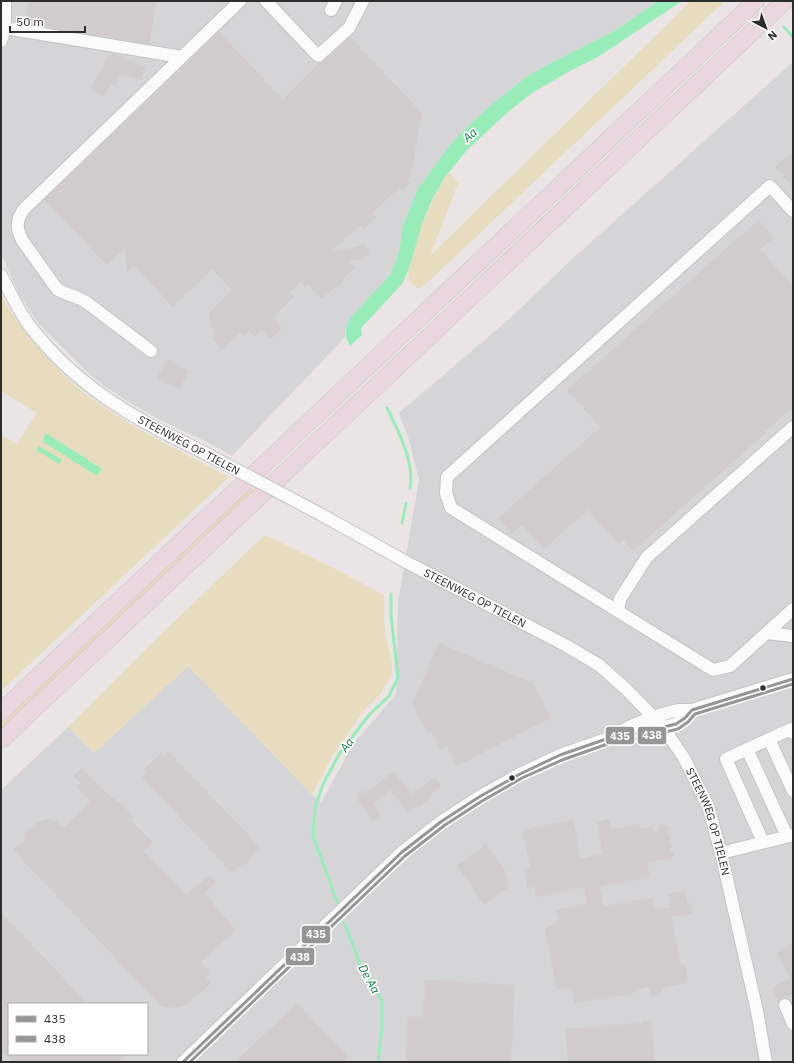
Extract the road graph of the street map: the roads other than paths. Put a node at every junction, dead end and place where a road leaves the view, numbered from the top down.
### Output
1 (5, 1) edge
2 (240, 1) edge
3 (266, 1) edge
4 (363, 1) edge
5 (756, 1) edge
6 (785, 1) edge
7 (5, 28) junction
8 (1, 42) edge
9 (182, 57) junction
10 (793, 211) edge
11 (1, 275) edge
12 (151, 351) dead end
13 (793, 426) edge
14 (792, 609) edge
15 (618, 611) junction
16 (767, 633) junction
17 (793, 636) edge
18 (793, 680) edge
19 (692, 710) junction
20 (1, 712) edge
21 (654, 718) junction
22 (663, 727) junction
23 (793, 733) edge
24 (615, 736) junction
25 (769, 739) junction
26 (1, 740) edge
27 (748, 749) junction
28 (793, 791) edge
29 (790, 835) edge
30 (763, 842) junction
31 (721, 853) junction
32 (785, 1005) dead end
33 (793, 1024) edge
34 (183, 1062) edge
35 (766, 1062) edge

1 - 7 street
2 - 9 street
3 - 4 street
5 - 20 highway
6 - 26 highway
7 - 8 street
7 - 9 street
9 - 12 street
10 - 15 street
11 - 21 street, STEENWEG OP TIELEN, bridge
13 - 15 street
14 - 16 street
14 - 17 street
15 - 16 street
16 - 17 street
18 - 19 street
19 - 21 street
19 - 22 street
21 - 22 street, STEENWEG OP TIELEN
21 - 24 street
22 - 24 street
22 - 31 street, STEENWEG OP TIELEN
23 - 25 street
24 - 34 street
25 - 27 street
25 - 28 street
27 - 29 street
27 - 30 street
29 - 30 street
30 - 31 street
31 - 35 street, STEENWEG OP TIELEN
32 - 33 street

